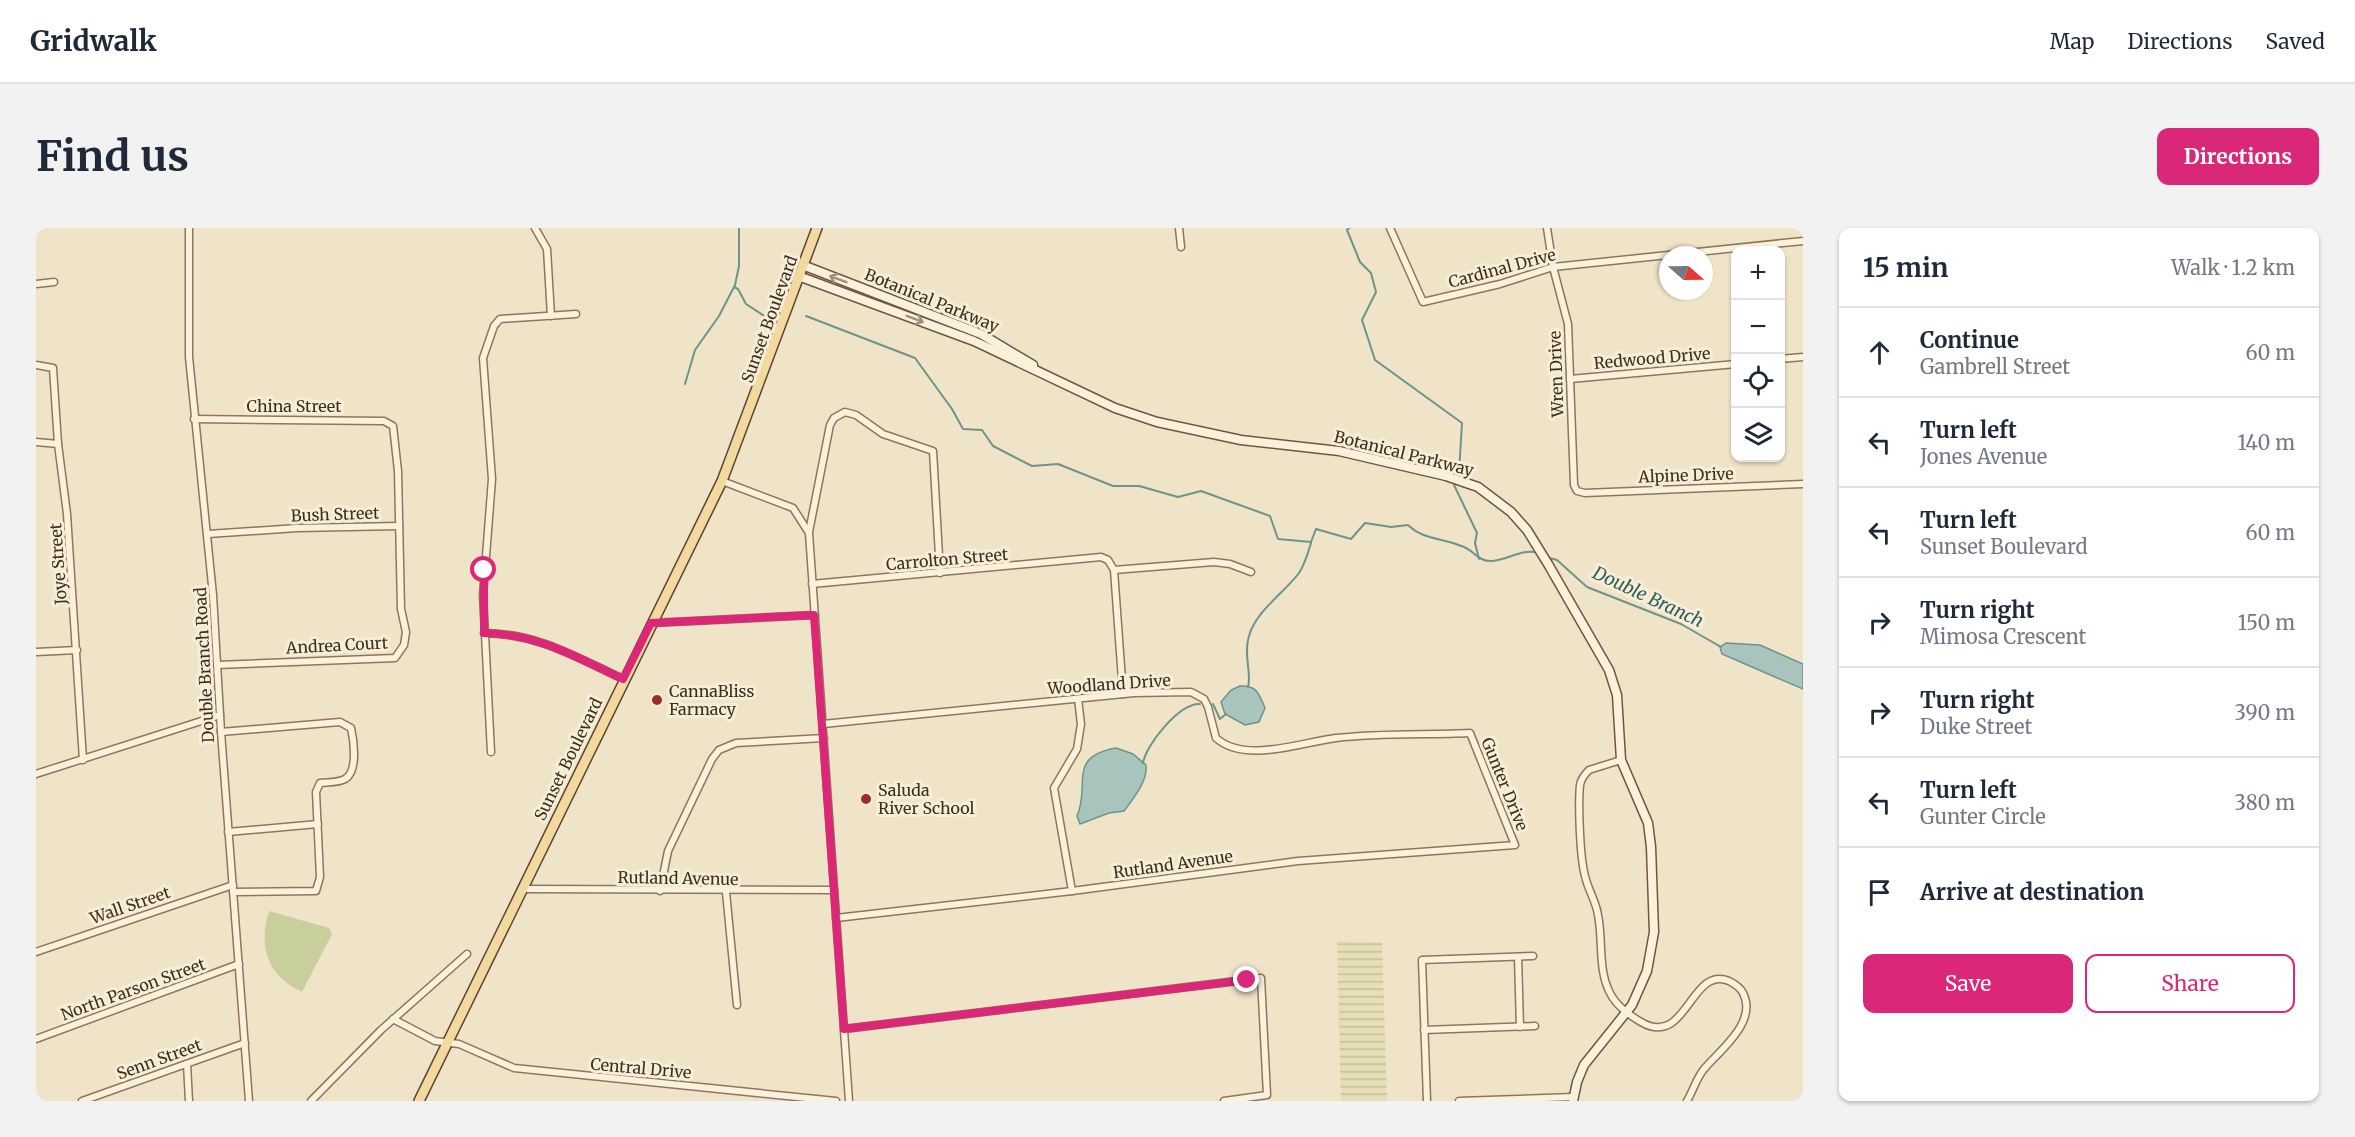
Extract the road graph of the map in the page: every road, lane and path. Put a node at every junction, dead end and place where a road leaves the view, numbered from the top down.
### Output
1 (189, 228) edge
2 (535, 228) edge
3 (817, 228) edge
4 (1179, 228) edge
5 (1390, 228) edge
6 (1547, 228) edge
7 (1803, 241) edge
8 (1181, 247) dead end
9 (805, 266) junction
10 (1552, 267) junction
11 (801, 277) junction
12 (54, 282) dead end
13 (36, 284) edge
14 (576, 314) dead end
15 (551, 316) junction
16 (1803, 357) edge
17 (1785, 359) edge
18 (1731, 364) edge
19 (36, 365) edge
20 (1043, 373) junction
21 (1570, 379) junction
22 (194, 419) junction
23 (393, 426) joint
24 (36, 442) edge
25 (58, 444) junction
26 (722, 482) junction
27 (1574, 484) joint
28 (1803, 484) edge
29 (399, 526) junction
30 (809, 533) junction
31 (208, 534) junction
32 (1114, 570) junction
33 (940, 573) junction
34 (1251, 573) dead end
35 (812, 585) junction
36 (814, 615) junction
37 (651, 623) junction
38 (484, 633) junction
39 (77, 650) junction
40 (36, 652) edge
41 (217, 665) junction
42 (623, 679) junction
43 (1123, 694) junction
44 (1078, 699) junction
45 (220, 715) junction
46 (823, 724) junction
47 (221, 732) junction
48 (1470, 733) joint
49 (824, 738) junction
50 (490, 752) dead end
51 (83, 760) junction
52 (1621, 760) junction
53 (36, 774) edge
54 (318, 824) junction
55 (228, 832) junction
56 (1515, 845) joint
57 (233, 888) junction
58 (521, 889) junction
59 (660, 891) junction
60 (834, 891) junction
61 (1072, 891) junction
62 (726, 892) junction
63 (836, 918) junction
64 (36, 952) edge
65 (467, 954) dead end
66 (1533, 956) dead end
67 (1518, 957) junction
68 (239, 964) junction
69 (737, 1005) dead end
70 (1627, 1013) junction
71 (393, 1019) junction
72 (1534, 1026) dead end
73 (1520, 1027) junction
74 (844, 1029) junction
75 (1424, 1030) junction
76 (36, 1039) edge
77 (448, 1042) junction
78 (245, 1043) junction
79 (186, 1064) junction
80 (102, 1097) edge
81 (1573, 1099) edge
82 (82, 1101) edge
83 (189, 1101) edge
84 (249, 1101) edge
85 (311, 1101) edge
86 (419, 1101) edge
87 (836, 1101) edge
88 (849, 1101) edge
89 (1224, 1101) edge
90 (1427, 1101) edge
91 (1459, 1101) edge
92 (1687, 1101) edge

1 - 22 street, Double Branch Road
2 - 15 street
3 - 9 main road, Sunset Boulevard
4 - 8 street
5 - 10 street, Cardinal Drive
6 - 10 street, Wren Drive
7 - 10 street, Cardinal Drive
9 - 11 main road, Sunset Boulevard
20 -> 9 street, Botanical Parkway
10 - 21 street, Wren Drive
11 -> 20 street, Botanical Parkway
11 - 26 main road, Sunset Boulevard
12 - 13 street
14 - 15 street
15 - 38 street
16 - 17 street
18 - 21 street, Redwood Drive
19 - 25 street, Joye Street
20 - 52 street, Botanical Parkway
21 - 27 street, Wren Drive
22 - 23 street, China Street
22 - 31 street, Double Branch Road
23 - 29 street, Bush Street
24 - 25 street
25 - 39 street, Joye Street
26 - 30 street
26 - 37 main road, Sunset Boulevard
27 - 28 street, Alpine Drive
29 - 31 street, Bush Street
29 - 41 street, Andrea Court
30 - 33 street
30 - 35 street
31 - 41 street, Double Branch Road
32 - 33 street, Carrolton Street
32 - 34 street
32 - 43 street
33 - 35 street, Carrolton Street
35 - 36 street
36 - 37 street
36 - 46 street
37 - 42 main road, Sunset Boulevard
38 - 42 street
38 - 50 street
39 - 40 street
39 - 51 street, Joye Street
41 - 45 street, Double Branch Road
42 - 58 main road, Sunset Boulevard
43 - 44 street, Woodland Drive
43 - 48 street, Woodland Drive
44 - 46 street, Woodland Drive
44 - 61 street
45 - 47 street, Double Branch Road
45 - 51 street
46 - 49 street
47 - 54 street
47 - 55 street, Double Branch Road
48 - 56 street, Gunter Drive
49 - 59 street
49 - 60 street
51 - 53 street
52 - 70 street, Botanical Parkway
52 - 70 street
54 - 55 street
54 - 57 street, Wall Street
55 - 57 street, Double Branch Road
56 - 61 street, Rutland Avenue
57 - 64 street, Wall Street
57 - 68 street, Double Branch Road
58 - 59 street, Rutland Avenue
58 - 77 main road, Sunset Boulevard
59 - 62 street, Rutland Avenue
60 - 62 street, Rutland Avenue
60 - 63 street
61 - 63 street, Rutland Avenue
62 - 69 street
63 - 74 street
65 - 71 street
66 - 67 street
67 - 73 street
67 - 75 street
68 - 76 street, North Parson Street
68 - 78 street, Double Branch Road
70 - 81 street, Botanical Parkway
70 - 92 street
71 - 77 street, Central Drive
71 - 85 street
72 - 73 street
73 - 75 street
74 - 88 street
74 - 89 street
75 - 90 street
77 - 86 main road, Sunset Boulevard
77 - 87 street, Central Drive
78 - 79 street, Senn Street
78 - 84 street, Double Branch Road
79 - 80 street, Senn Street
79 - 83 street
80 - 82 street, Senn Street
81 - 91 street

